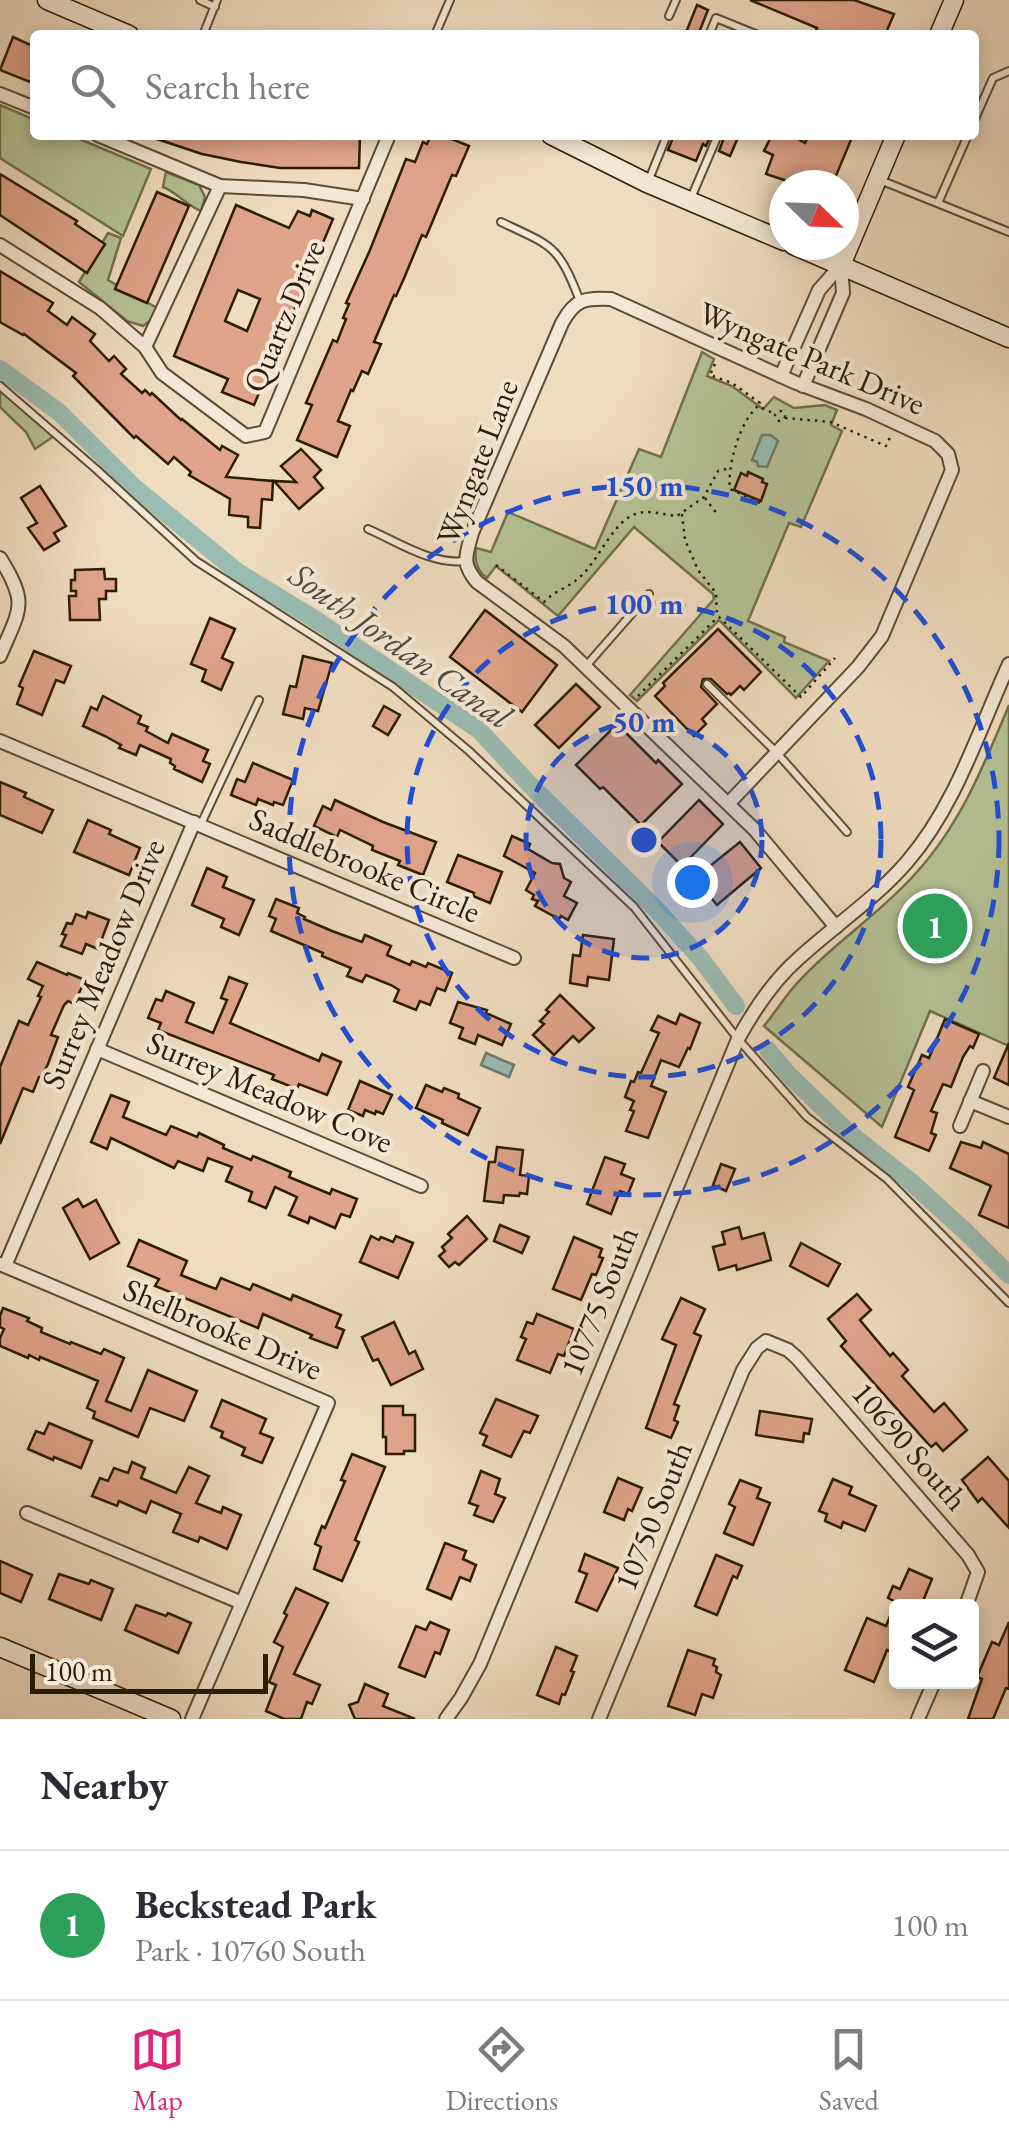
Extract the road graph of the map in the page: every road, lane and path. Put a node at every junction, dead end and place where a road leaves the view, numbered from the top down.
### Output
1 (48, 0) edge
2 (200, 0) edge
3 (450, 0) edge
4 (676, 0) edge
5 (954, 0) edge
6 (216, 3) edge
7 (669, 16) dead end
8 (117, 30) edge
9 (205, 30) edge
10 (437, 30) edge
11 (712, 30) edge
12 (746, 30) edge
13 (941, 30) edge
14 (1009, 71) edge
15 (0, 94) edge
16 (30, 106) edge
17 (979, 110) edge
18 (110, 140) edge
19 (387, 140) edge
20 (561, 140) edge
21 (666, 140) edge
22 (716, 140) edge
23 (894, 140) edge
24 (966, 140) edge
25 (877, 179) junction
26 (647, 183) junction
27 (220, 186) junction
28 (363, 199) junction
29 (690, 202) junction
30 (938, 204) junction
31 (502, 222) dead end
32 (1009, 232) edge
33 (769, 235) edge
34 (0, 244) edge
35 (829, 260) edge
36 (841, 265) junction
37 (585, 300) junction
38 (1009, 338) edge
39 (144, 347) junction
40 (716, 360) dead end
41 (781, 376) junction
42 (0, 386) edge
43 (803, 386) junction
44 (785, 404) dead end
45 (758, 406) junction
46 (782, 411) junction
47 (776, 414) junction
48 (785, 418) junction
49 (778, 420) junction
50 (775, 427) dead end
51 (891, 435) dead end
52 (730, 468) junction
53 (704, 496) junction
54 (760, 503) dead end
55 (682, 513) junction
56 (718, 515) dead end
57 (368, 529) dead end
58 (0, 558) edge
59 (466, 561) junction
60 (496, 565) dead end
61 (649, 594) dead end
62 (718, 616) junction
63 (0, 656) edge
64 (835, 658) dead end
65 (1009, 664) edge
66 (585, 667) junction
67 (707, 684) dead end
68 (637, 697) dead end
69 (258, 700) dead end
70 (0, 741) edge
71 (776, 753) junction
72 (728, 804) junction
73 (197, 824) junction
74 (847, 832) dead end
75 (836, 927) junction
76 (514, 958) dead end
77 (738, 1039) junction
78 (97, 1049) junction
79 (983, 1071) dead end
80 (970, 1101) junction
81 (1009, 1116) edge
82 (960, 1126) dead end
83 (420, 1186) dead end
84 (2, 1265) edge
85 (1009, 1304) edge
86 (766, 1341) joint
87 (27, 1512) dead end
88 (968, 1599) edge
89 (242, 1603) junction
90 (0, 1648) edge
91 (931, 1689) edge
92 (171, 1719) edge
93 (192, 1719) edge
94 (446, 1719) edge
95 (599, 1719) edge
96 (918, 1719) edge

1 - 8 street
2 - 6 lane
3 - 10 lane
4 - 7 lane
5 - 13 street
6 - 9 lane
11 - 12 lane
14 - 17 lane
15 - 16 street
18 - 27 street
19 - 28 street, Quartz Drive
20 - 26 street
21 - 26 lane
22 - 29 lane
23 - 25 street
24 - 30 lane
25 - 30 lane
25 - 36 street
26 - 29 street
27 - 28 street
27 - 39 street
28 - 39 street, Quartz Drive
29 - 33 street
30 - 32 lane
31 - 37 lane
34 - 39 street, Quartz Drive
35 - 36 street
36 - 38 street
36 - 41 street
36 - 43 street
37 - 41 street, Wyngate Park Drive
37 - 59 street, Wyngate Lane
40 - 45 path
41 - 43 street, Wyngate Park Drive
42 - 77 lane
43 - 71 street, Wyngate Park Drive
44 - 46 path
45 - 47 path
45 - 52 path
46 - 47 path
46 - 48 path
47 - 49 path
48 - 49 path
48 - 51 path
49 - 50 path
52 - 53 path
52 - 54 path
53 - 55 path
53 - 56 path
55 - 60 path
55 - 62 path
57 - 59 lane
58 - 63 street
59 - 66 street, Wyngate Lane
61 - 66 lane
62 - 64 path
62 - 68 path
65 - 75 street, 10775 South
66 - 72 street, Wyngate Lane
67 - 71 lane
69 - 73 lane
70 - 73 street, Surrey Meadow Drive
71 - 72 street, Wyngate Park Drive
71 - 74 lane
72 - 75 street, Wyngate Lane
73 - 76 street, Saddlebrooke Circle
73 - 78 street, Surrey Meadow Drive
75 - 77 street, 10775 South
77 - 85 lane
77 - 94 street, 10775 South
78 - 83 street, Surrey Meadow Cove
78 - 84 street, Surrey Meadow Drive
79 - 80 street
80 - 81 street
80 - 82 street
84 - 89 street, Shelbrooke Drive
86 - 88 street, 10690 South
86 - 95 street, 10750 South
87 - 89 street
89 - 93 street, Shelbrooke Drive
90 - 92 street
91 - 96 street

